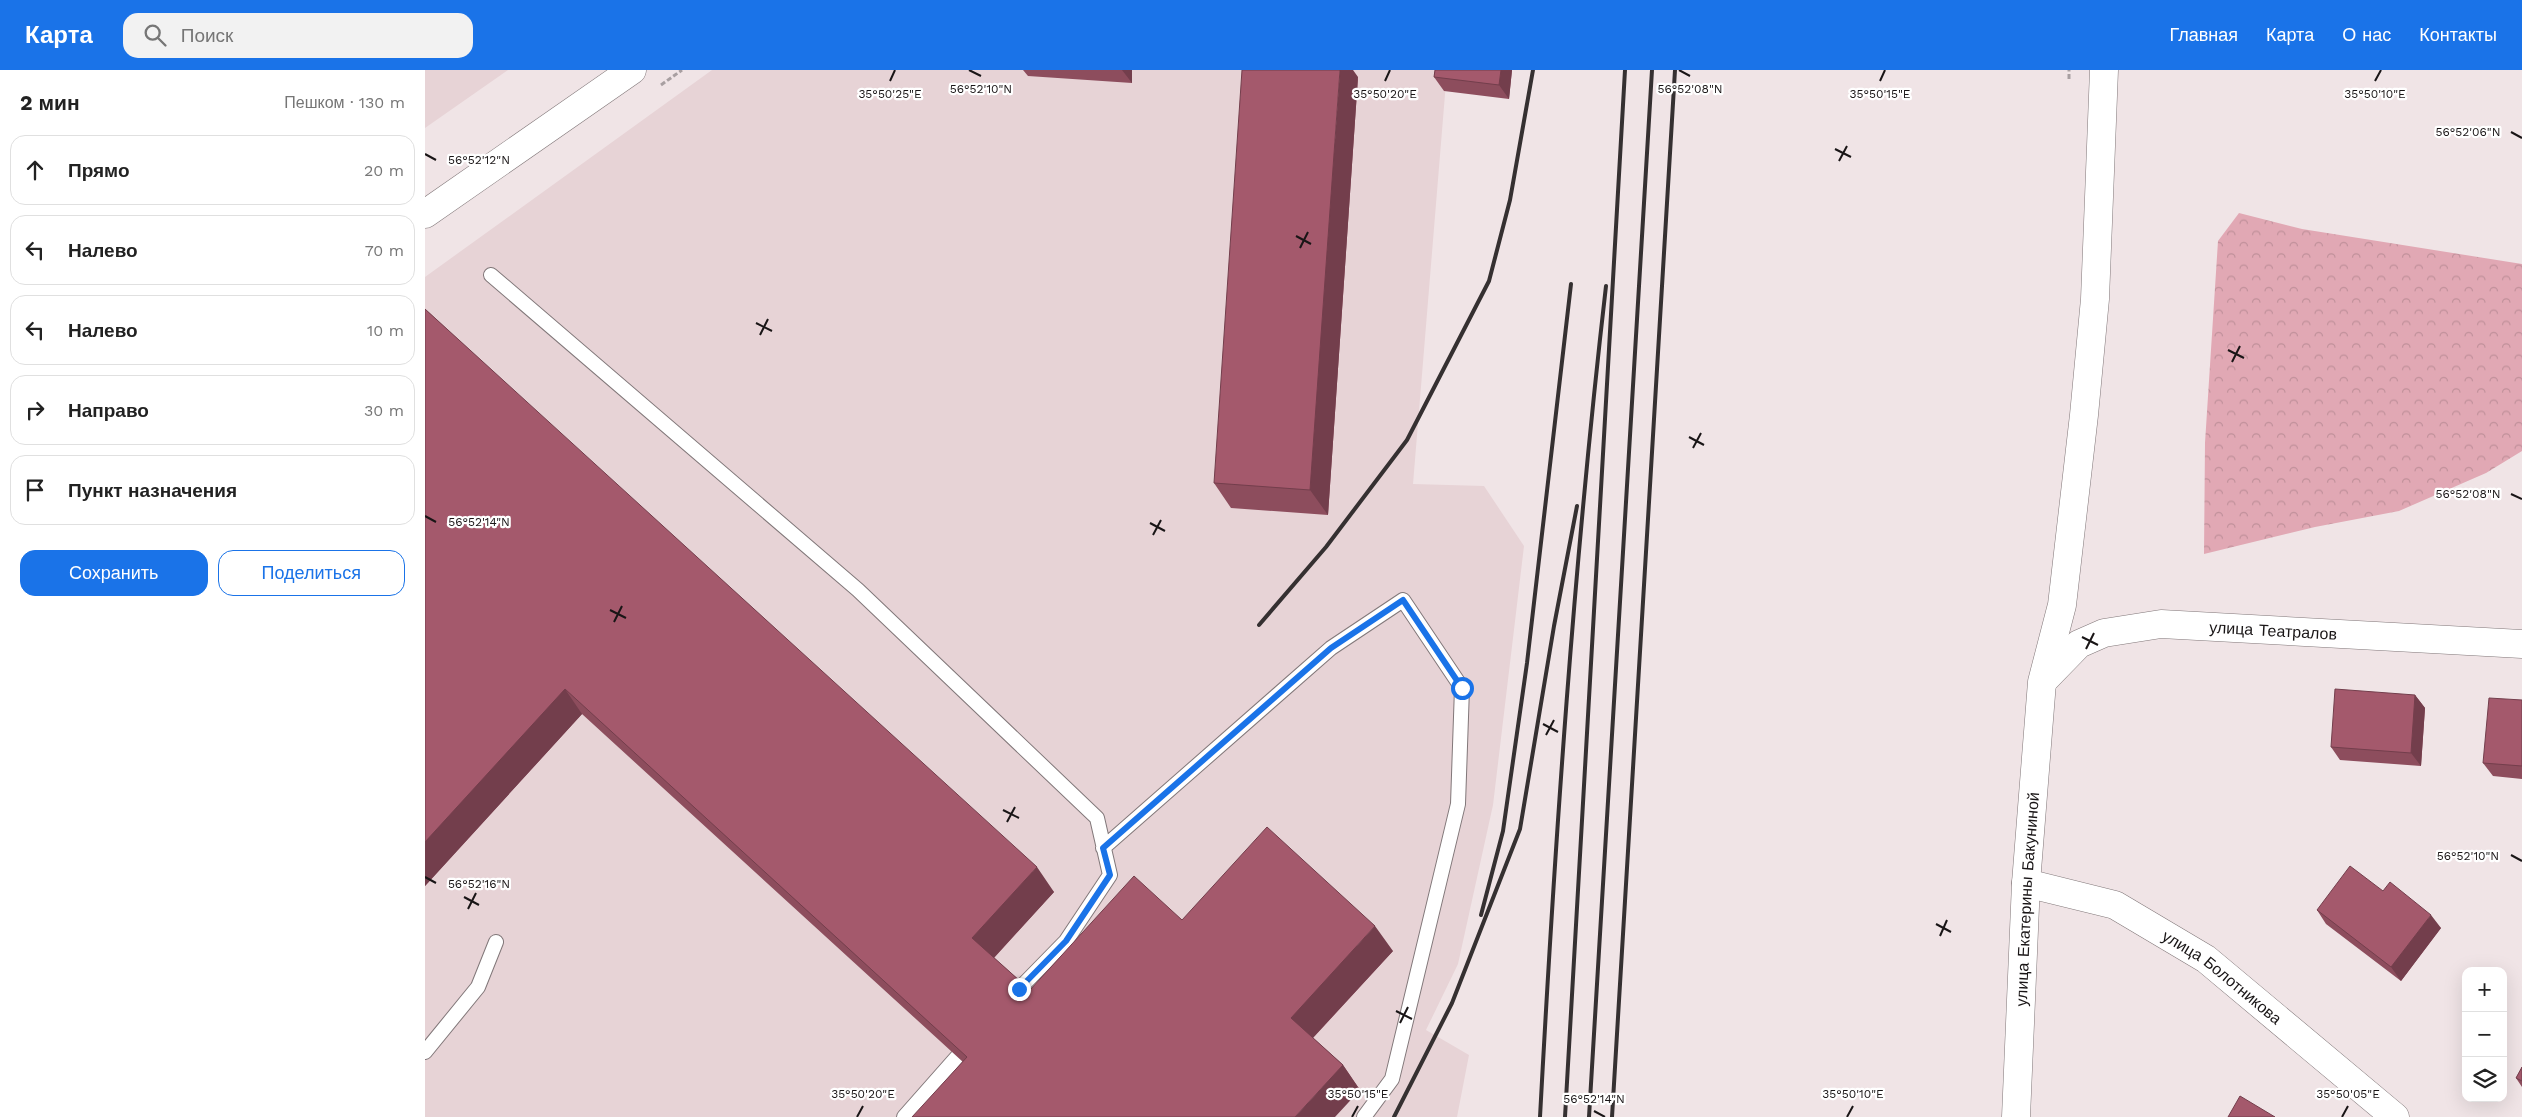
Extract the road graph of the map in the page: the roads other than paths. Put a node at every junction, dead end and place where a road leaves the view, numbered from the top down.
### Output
1 (632, 70) edge
2 (2104, 70) edge
3 (425, 214) edge
4 (491, 275) dead end
5 (2522, 644) edge
6 (2041, 682) junction
7 (1103, 848) junction
8 (2026, 883) junction
9 (496, 942) dead end
10 (1019, 989) edge
11 (425, 1052) edge
12 (957, 1057) edge
13 (904, 1117) edge
14 (1364, 1117) edge
15 (2016, 1117) edge
16 (2395, 1117) edge

1 - 3 street
2 - 6 street, улица Екатерины Бакуниной
4 - 7 lane
5 - 6 street, улица Театралов
6 - 8 street, улица Екатерины Бакуниной
7 - 10 lane
7 - 14 lane
8 - 15 street, улица Екатерины Бакуниной
8 - 16 street, улица Болотникова
9 - 11 lane
12 - 13 lane

